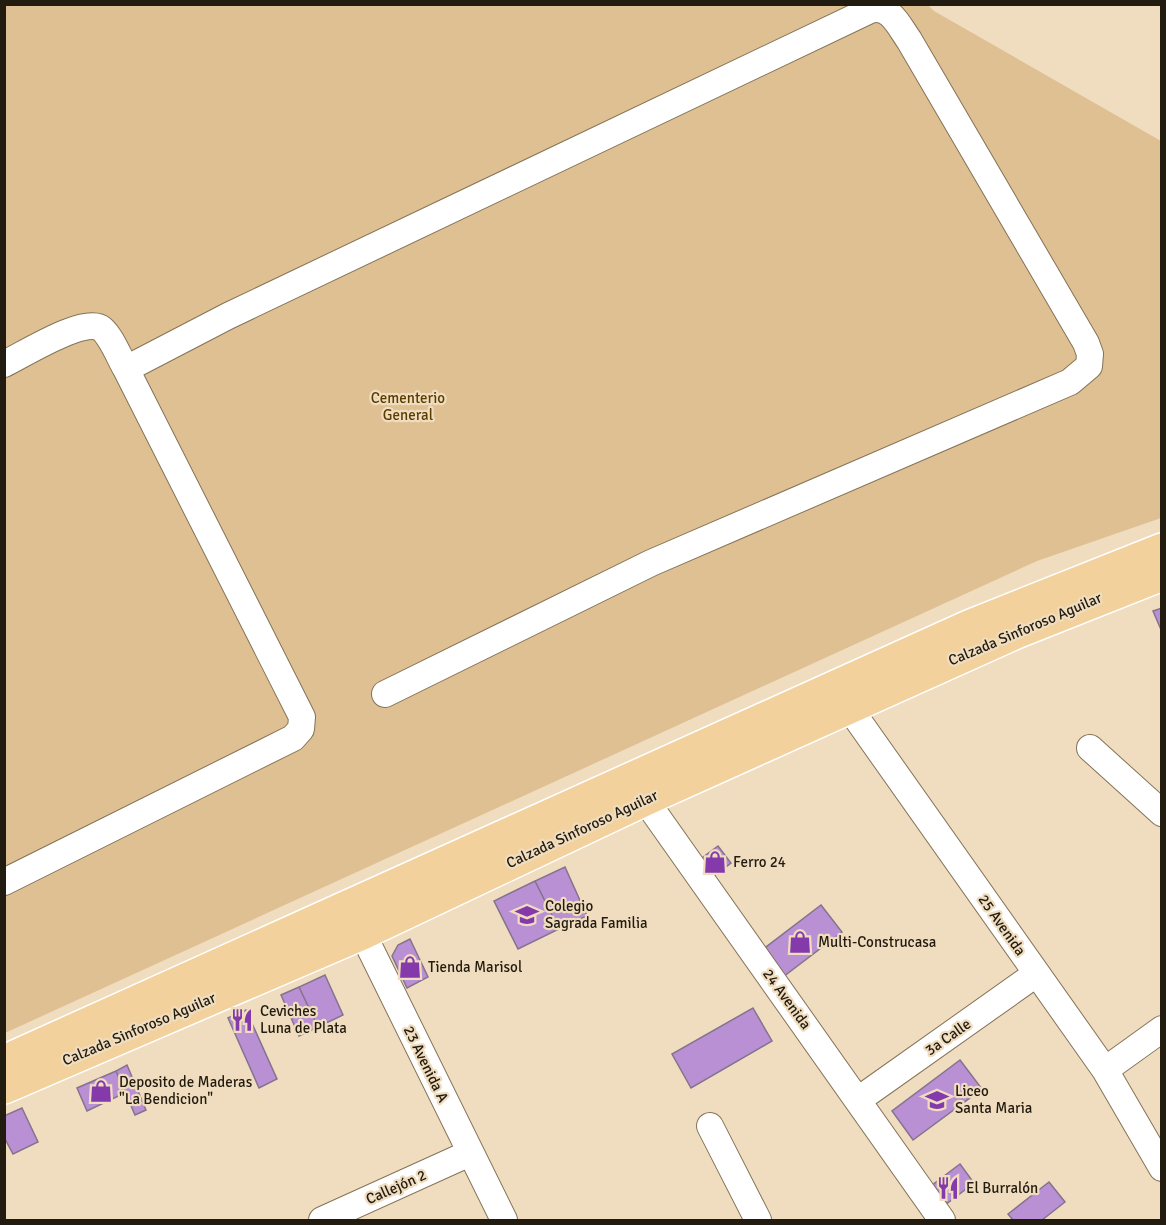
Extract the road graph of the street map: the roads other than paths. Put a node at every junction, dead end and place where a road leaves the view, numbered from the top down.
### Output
1 (4, 364) edge
2 (126, 369) junction
3 (1161, 550) edge
4 (1161, 574) edge
5 (385, 694) dead end
6 (842, 698) junction
7 (1090, 748) dead end
8 (638, 789) junction
9 (1161, 813) edge
10 (4, 882) edge
11 (356, 920) junction
12 (1036, 974) junction
13 (1161, 1029) edge
14 (4, 1062) edge
15 (1105, 1070) junction
16 (4, 1087) edge
17 (858, 1100) junction
18 (710, 1126) dead end
19 (470, 1153) junction
20 (1161, 1168) edge
21 (322, 1221) edge
22 (504, 1221) edge
23 (758, 1221) edge
24 (942, 1221) edge

1 - 2 street
2 - 5 street
2 - 10 street
3 - 6 main road, Calzada Sinforoso Aguilar
4 - 6 main road, Calzada Sinforoso Aguilar
6 - 8 main road, Calzada Sinforoso Aguilar
6 - 12 street, 25 Avenida
7 - 9 street
8 - 11 main road, Calzada Sinforoso Aguilar
8 - 17 street, 24 Avenida
11 - 14 main road, Calzada Sinforoso Aguilar
11 - 16 main road, Calzada Sinforoso Aguilar
11 - 19 street, 23 Avenida A
12 - 15 street, 25 Avenida
12 - 17 street, 3a Calle
13 - 15 street
15 - 20 street, 25 Avenida
17 - 24 street, 24 Avenida
18 - 23 street
19 - 21 street, Callejón 2
19 - 22 street, 23 Avenida A

